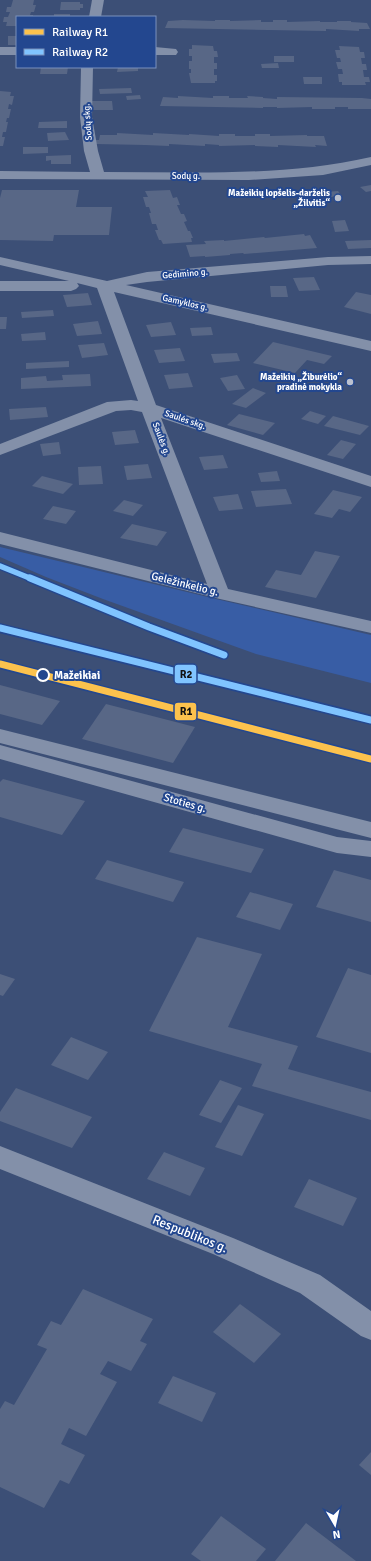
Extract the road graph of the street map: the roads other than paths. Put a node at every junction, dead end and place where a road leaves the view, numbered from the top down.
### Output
1 (98, 0) edge
2 (95, 16) edge
3 (0, 51) edge
4 (16, 51) edge
5 (156, 52) edge
6 (172, 52) dead end
7 (87, 68) edge
8 (371, 161) edge
9 (0, 175) edge
10 (98, 176) junction
11 (0, 260) edge
12 (371, 260) edge
13 (104, 285) junction
14 (0, 286) edge
15 (371, 346) edge
16 (149, 408) junction
17 (0, 450) edge
18 (371, 482) edge
19 (0, 538) edge
20 (220, 593) junction
21 (371, 627) edge
22 (0, 736) edge
23 (0, 752) edge
24 (371, 830) edge
25 (371, 849) edge
26 (0, 1157) edge
27 (371, 1327) edge

1 - 2 street
3 - 4 street
5 - 6 street
7 - 10 street, Sodų skg.
8 - 10 street, Sodų g.
9 - 10 street, Sodų g.
11 - 13 street, Gamyklos g.
12 - 13 street, Gedimino g.
13 - 14 street, Gedimino g.
13 - 15 street, Gamyklos g.
13 - 16 street, Saulės g.
16 - 17 street, Saulės skg.
16 - 18 street, Saulės skg.
16 - 20 street, Saulės g.
19 - 20 street, Geležinkelio g.
20 - 21 street, Geležinkelio g.
22 - 24 street, Stoties g.
23 - 25 street, Stoties g.
26 - 27 street, Respublikos g.

